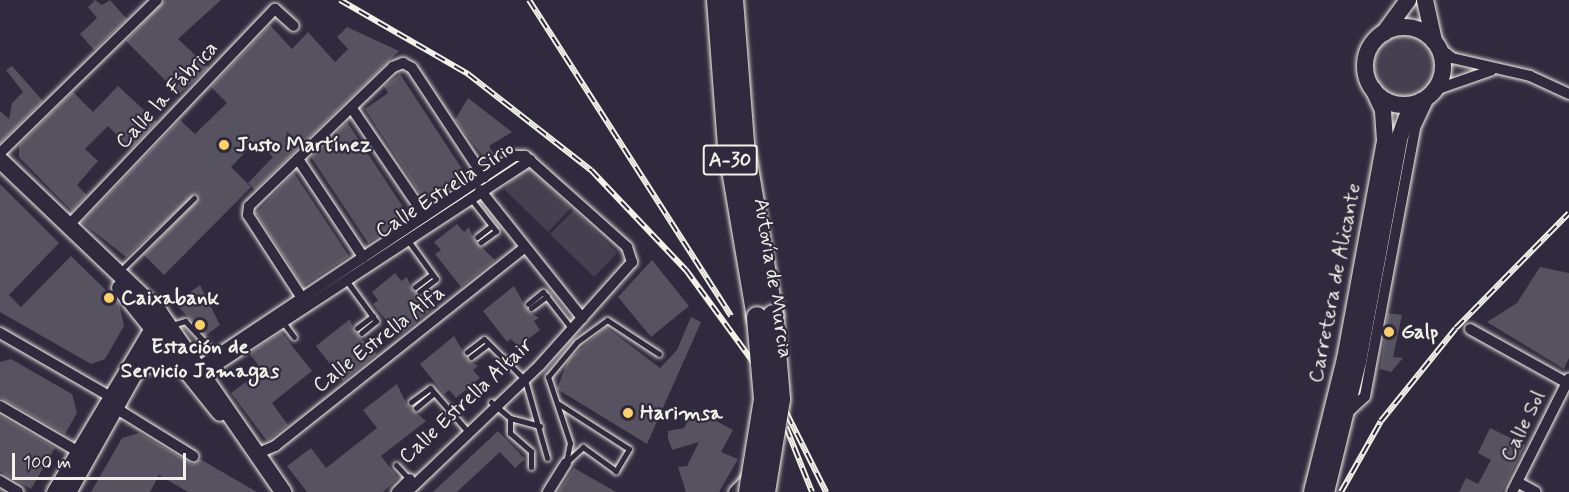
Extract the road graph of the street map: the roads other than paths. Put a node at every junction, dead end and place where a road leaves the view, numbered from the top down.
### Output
1 (158, 0) edge
2 (717, 0) edge
3 (733, 0) edge
4 (1408, 0) edge
5 (1425, 0) edge
6 (294, 26) dead end
7 (1380, 36) junction
8 (1435, 43) junction
9 (1492, 70) junction
10 (1373, 89) junction
11 (1569, 94) edge
12 (1429, 95) junction
13 (353, 110) junction
14 (0, 153) edge
15 (298, 159) junction
16 (0, 160) edge
17 (531, 160) junction
18 (484, 177) junction
19 (480, 190) junction
20 (467, 194) junction
21 (194, 198) dead end
22 (425, 216) junction
23 (68, 226) junction
24 (404, 235) junction
25 (479, 239) dead end
26 (524, 248) junction
27 (363, 257) junction
28 (121, 274) junction
29 (343, 276) junction
30 (417, 289) dead end
31 (302, 298) junction
32 (530, 306) dead end
33 (279, 317) junction
34 (582, 318) junction
35 (160, 327) junction
36 (571, 328) junction
37 (1470, 329) dead end
38 (359, 330) dead end
39 (1, 337) edge
40 (294, 337) dead end
41 (203, 340) junction
42 (469, 354) dead end
43 (659, 354) dead end
44 (199, 364) junction
45 (138, 370) junction
46 (521, 378) junction
47 (1568, 381) edge
48 (112, 402) junction
49 (495, 403) junction
50 (559, 404) junction
51 (413, 405) dead end
52 (0, 406) edge
53 (510, 418) junction
54 (540, 426) junction
55 (466, 430) junction
56 (77, 451) junction
57 (253, 451) junction
58 (193, 456) dead end
59 (547, 458) dead end
60 (566, 463) junction
61 (396, 465) dead end
62 (531, 467) dead end
63 (0, 481) edge
64 (410, 486) edge
65 (1515, 487) edge
66 (1319, 490) edge
67 (281, 491) edge
68 (18, 492) edge
69 (54, 492) edge
70 (68, 492) edge
71 (397, 492) edge
72 (548, 492) edge
73 (734, 492) edge
74 (749, 492) edge
75 (765, 492) edge
76 (777, 492) edge
77 (1536, 492) edge

1 - 14 street
2 - 74 highway, Autovía de Murcia / A-30, bridge
3 - 75 highway, Autovía de Murcia / A-30, bridge
4 - 7 main road
5 - 8 main road
6 - 23 street, Calle la Fábrica
7 - 8 main road
7 - 10 main road
8 - 9 street
8 - 12 main road
9 - 11 street
9 - 12 street
10 - 12 main road
10 - 66 main road, Carretera de Alicante
12 - 66 main road, Carretera de Alicante
13 - 15 street
13 - 18 street
13 - 22 street
15 - 27 street
15 - 31 street
16 - 23 main road
17 - 18 street, Calle Estrella Sirio
17 - 19 street, Calle Estrella Sirio
17 - 34 street, Calle Estrella Altair
18 - 20 street, Calle Estrella Sirio
19 - 20 street, Calle Estrella Sirio
19 - 26 street
20 - 22 street, Calle Estrella Sirio
20 - 24 street, Calle Estrella Sirio
20 - 25 lane
21 - 28 lane
22 - 24 street, Calle Estrella Sirio
23 - 28 main road
23 - 35 main road
24 - 27 street, Calle Estrella Sirio
24 - 29 street, Calle Estrella Sirio
24 - 30 lane
26 - 34 street
26 - 57 street, Calle Estrella Alfa
27 - 29 street, Calle Estrella Sirio
28 - 35 main road
29 - 31 street, Calle Estrella Sirio
29 - 33 street, Calle Estrella Sirio
29 - 38 lane
31 - 33 street, Calle Estrella Sirio
32 - 36 lane
33 - 40 lane
33 - 44 street, Calle Estrella Sirio
33 - 44 street, Calle Estrella Sirio
34 - 36 street, Calle Estrella Altair
35 - 41 lane
35 - 44 main road
35 - 45 street
35 - 48 street
36 - 46 street, Calle Estrella Altair
37 - 47 street
39 - 48 street
41 - 44 lane
41 - 44 lane
42 - 46 lane
43 - 50 lane
44 - 45 street
44 - 57 main road
45 - 48 street
46 - 49 street, Calle Estrella Altair
46 - 54 lane
47 - 65 street, Calle Sol
48 - 56 street
48 - 58 street
48 - 70 street
49 - 53 lane
49 - 55 street, Calle Estrella Altair
50 - 60 lane
50 - 60 lane
51 - 55 lane
52 - 56 street
53 - 54 lane
53 - 62 lane
54 - 59 lane
55 - 64 street, Calle Estrella Altair
56 - 69 street
57 - 67 main road
60 - 72 street
61 - 64 lane
63 - 68 street
64 - 71 street, Calle Estrella Altair
65 - 77 street
73 - 76 street

